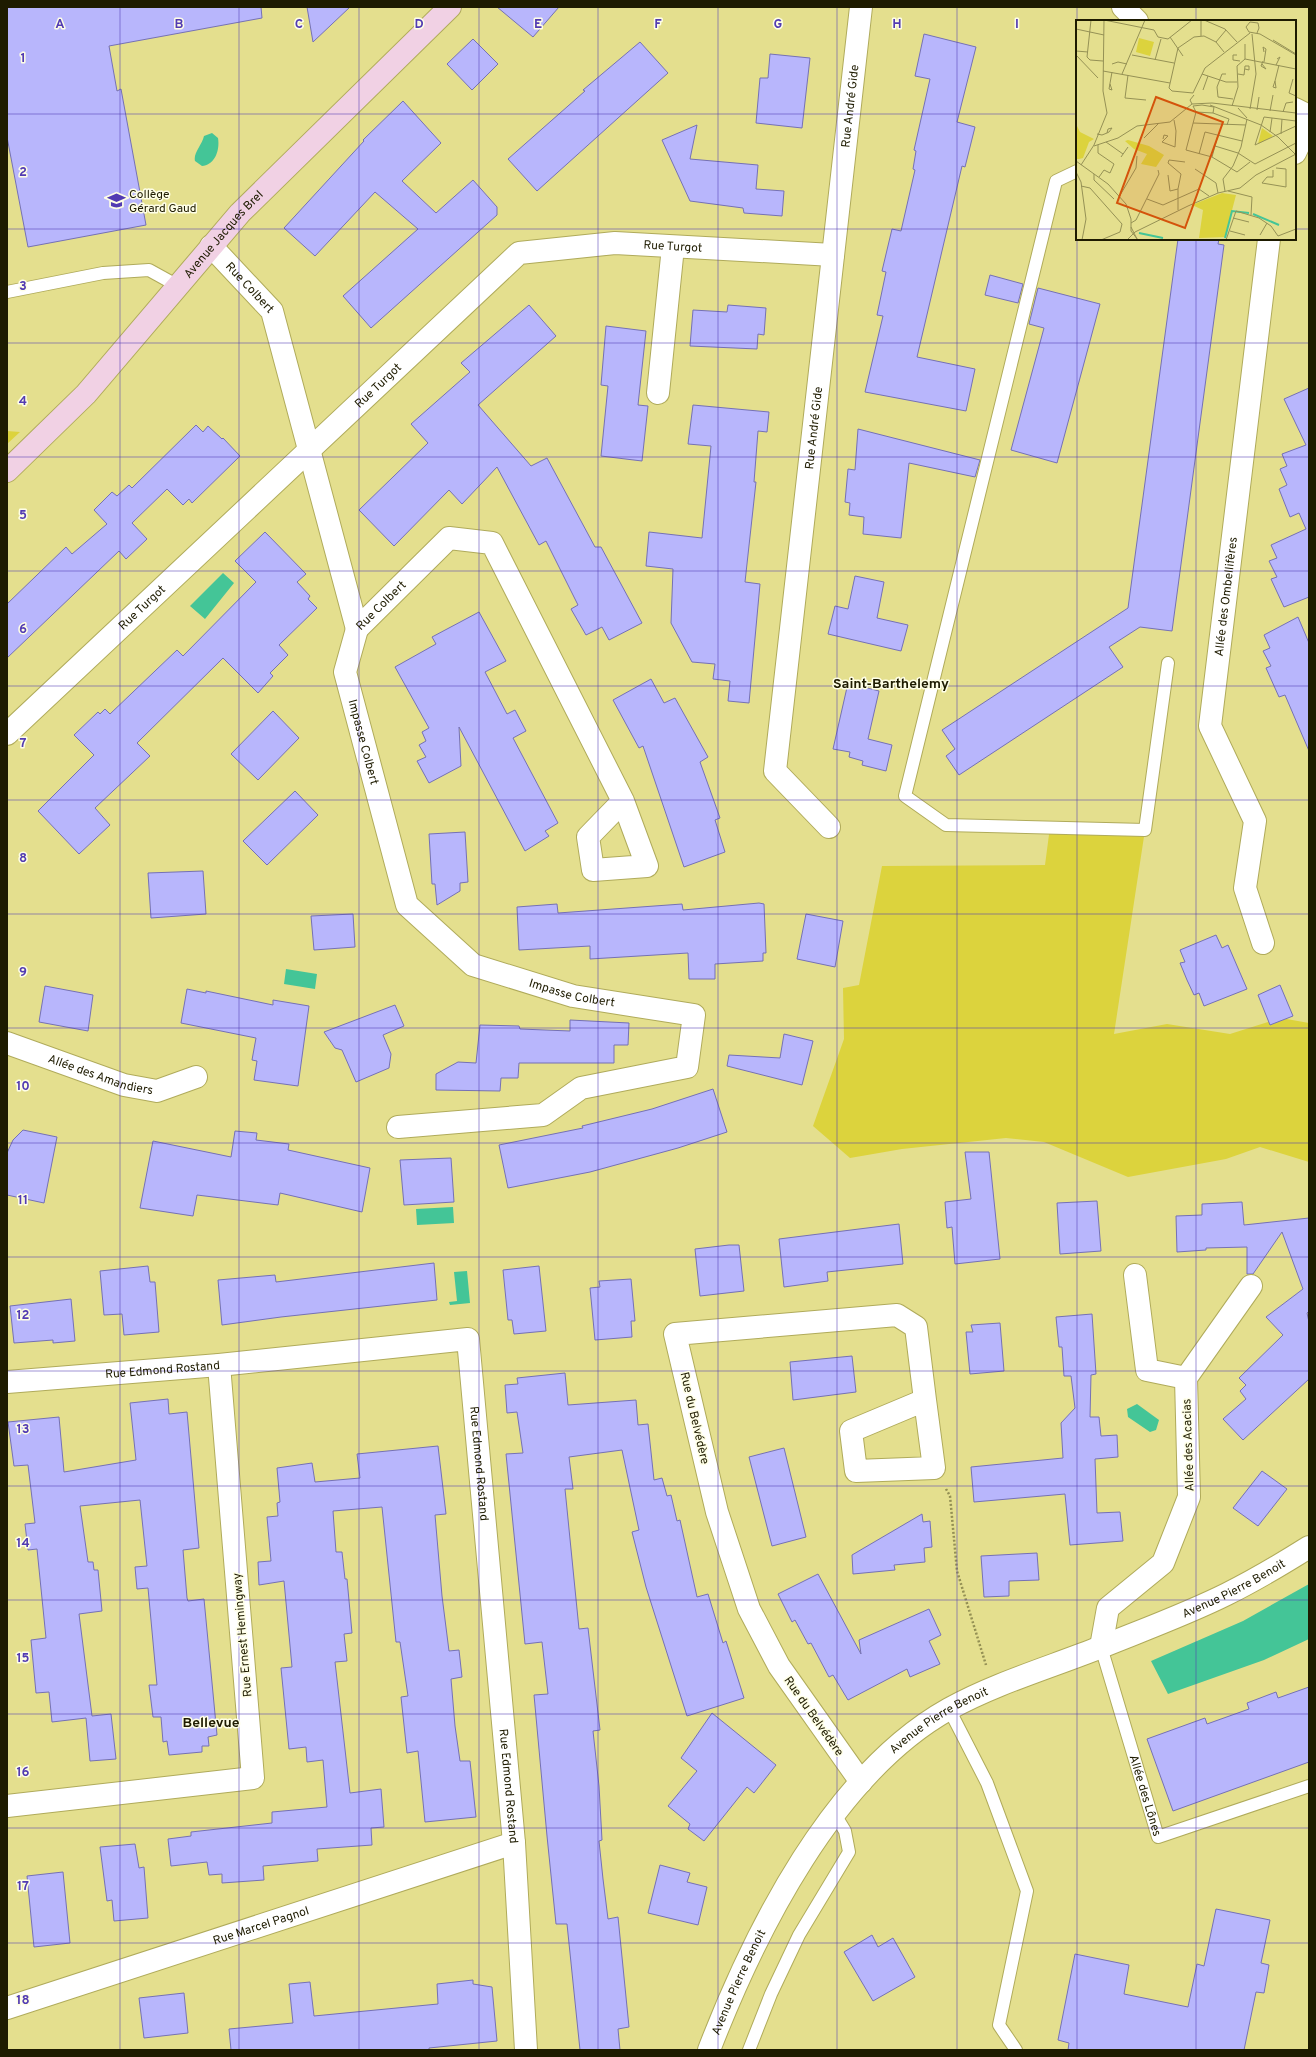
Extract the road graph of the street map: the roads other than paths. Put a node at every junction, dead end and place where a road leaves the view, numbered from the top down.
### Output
1 (450, 7) edge
2 (861, 7) edge
3 (1123, 7) edge
4 (1136, 20) edge
5 (1296, 110) edge
6 (1309, 116) edge
7 (1309, 123) edge
8 (1296, 151) edge
9 (1076, 171) edge
10 (1268, 240) edge
11 (211, 246) junction
12 (673, 247) junction
13 (833, 255) junction
14 (178, 286) junction
15 (7, 292) edge
16 (658, 393) dead end
17 (308, 449) junction
18 (7, 471) edge
19 (357, 629) junction
20 (1168, 663) dead end
21 (7, 734) edge
22 (623, 801) dead end
23 (829, 827) dead end
24 (1263, 943) dead end
25 (7, 1042) edge
26 (196, 1077) dead end
27 (398, 1127) dead end
28 (1135, 1275) dead end
29 (1251, 1286) dead end
30 (219, 1365) junction
31 (1186, 1378) junction
32 (7, 1382) edge
33 (926, 1400) junction
34 (1309, 1547) edge
35 (1101, 1647) junction
36 (949, 1709) junction
37 (860, 1782) junction
38 (1309, 1786) edge
39 (7, 1806) edge
40 (834, 1813) junction
41 (514, 1843) junction
42 (7, 2008) edge
43 (526, 2050) edge
44 (709, 2050) edge
45 (749, 2050) edge
46 (1016, 2050) edge

1 - 11 main road, Avenue Jacques Brel
2 - 13 street, Rue André Gide
3 - 4 street
5 - 6 street
7 - 8 street
9 - 20 lane
10 - 24 street, Allée des Ombellifères
11 - 14 main road, Avenue Jacques Brel
11 - 17 street, Rue Colbert
12 - 13 street, Rue Turgot
12 - 16 street
12 - 17 street, Rue Turgot
13 - 23 street, Rue André Gide
14 - 15 lane
14 - 18 main road, Avenue Jacques Brel
17 - 19 street, Rue Colbert
17 - 21 street, Rue Turgot
19 - 22 street, Rue Colbert
19 - 27 street, Impasse Colbert
25 - 26 street, Allée des Amandiers
28 - 31 street
29 - 31 street
30 - 32 street, Rue Edmond Rostand
30 - 39 street, Rue Ernest Hemingway
30 - 41 street, Rue Edmond Rostand
31 - 35 street, Allée des Acacias
33 - 33 street, Rue du Belvédère
33 - 37 street, Rue du Belvédère
34 - 35 street, Avenue Pierre Benoit
35 - 36 street, Avenue Pierre Benoit
35 - 38 lane, Allée des Lônes
36 - 37 street, Avenue Pierre Benoit
36 - 46 lane
37 - 40 street, Avenue Pierre Benoit
40 - 44 street, Avenue Pierre Benoit
40 - 45 lane
41 - 42 street, Rue Marcel Pagnol
41 - 43 street, Rue Edmond Rostand

